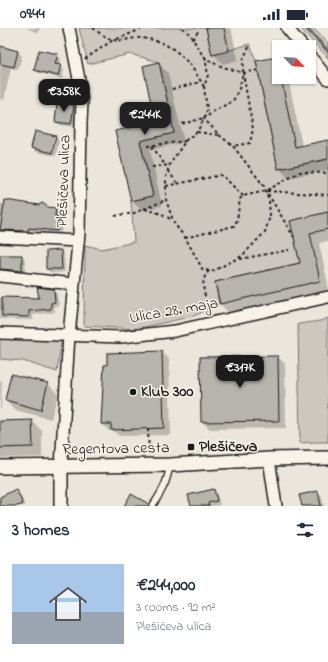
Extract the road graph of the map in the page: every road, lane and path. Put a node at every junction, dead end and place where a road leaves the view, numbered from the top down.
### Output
1 (69, 28) edge
2 (93, 28) edge
3 (144, 28) edge
4 (182, 28) edge
5 (287, 28) edge
6 (199, 30) dead end
7 (193, 39) junction
8 (113, 40) junction
9 (297, 40) edge
10 (250, 44) dead end
11 (205, 58) junction
12 (85, 59) dead end
13 (316, 64) edge
14 (258, 70) dead end
15 (243, 73) junction
16 (328, 79) edge
17 (201, 82) junction
18 (204, 87) junction
19 (172, 89) dead end
20 (204, 119) junction
21 (182, 124) dead end
22 (197, 132) junction
23 (219, 135) junction
24 (186, 142) junction
25 (147, 146) dead end
26 (152, 146) junction
27 (233, 146) junction
28 (166, 165) junction
29 (170, 165) junction
30 (152, 167) dead end
31 (168, 171) junction
32 (328, 172) edge
33 (178, 184) junction
34 (166, 186) junction
35 (266, 191) junction
36 (328, 195) edge
37 (243, 196) junction
38 (166, 200) junction
39 (144, 209) junction
40 (115, 216) dead end
41 (173, 220) junction
42 (0, 237) edge
43 (294, 237) dead end
44 (185, 238) junction
45 (78, 241) junction
46 (289, 250) dead end
47 (237, 259) junction
48 (210, 270) junction
49 (0, 276) edge
50 (73, 284) junction
51 (328, 297) edge
52 (205, 316) dead end
53 (0, 333) edge
54 (69, 335) junction
55 (148, 429) dead end
56 (149, 456) dead end
57 (328, 458) edge
58 (269, 459) junction
59 (170, 465) junction
60 (0, 467) edge
61 (60, 467) junction
62 (153, 505) dead end
63 (61, 506) edge
64 (276, 506) edge

1 - 45 street, Plešičeva ulica
2 - 8 path
3 - 8 path
4 - 7 path
5 - 9 street
6 - 7 path
7 - 11 path
8 - 12 path
8 - 17 path
10 - 15 path
11 - 15 path
11 - 18 path
13 - 16 street
14 - 15 path
15 - 20 path
15 - 27 path
17 - 18 path
17 - 19 path
18 - 20 path
20 - 21 path
20 - 22 path
20 - 23 path
22 - 23 path
22 - 24 path
23 - 27 path
24 - 26 path
24 - 29 path
25 - 26 path
26 - 28 path
27 - 35 path
28 - 29 path
28 - 30 path
29 - 31 path
31 - 33 path
31 - 34 path
32 - 35 path
33 - 34 path
33 - 37 path
34 - 38 path
35 - 36 path
35 - 37 path
35 - 43 path
35 - 47 path
37 - 44 path
38 - 39 path
38 - 41 path
39 - 40 path
39 - 41 path
41 - 44 path
42 - 45 street, Plešičeva ulica
44 - 48 path
45 - 50 street, Plešičeva ulica
46 - 47 path
47 - 48 path
48 - 52 path
49 - 50 street
50 - 54 street, Plešičeva ulica
51 - 54 street, Ulica 28. maja
53 - 54 street, Ulica 28. maja
54 - 61 street, Plešičeva ulica
55 - 56 path
57 - 58 street, Regentova cesta
58 - 59 street, Regentova cesta
58 - 64 street
59 - 61 street, Regentova cesta
59 - 62 lane
60 - 61 street, Regentova cesta
61 - 63 street

